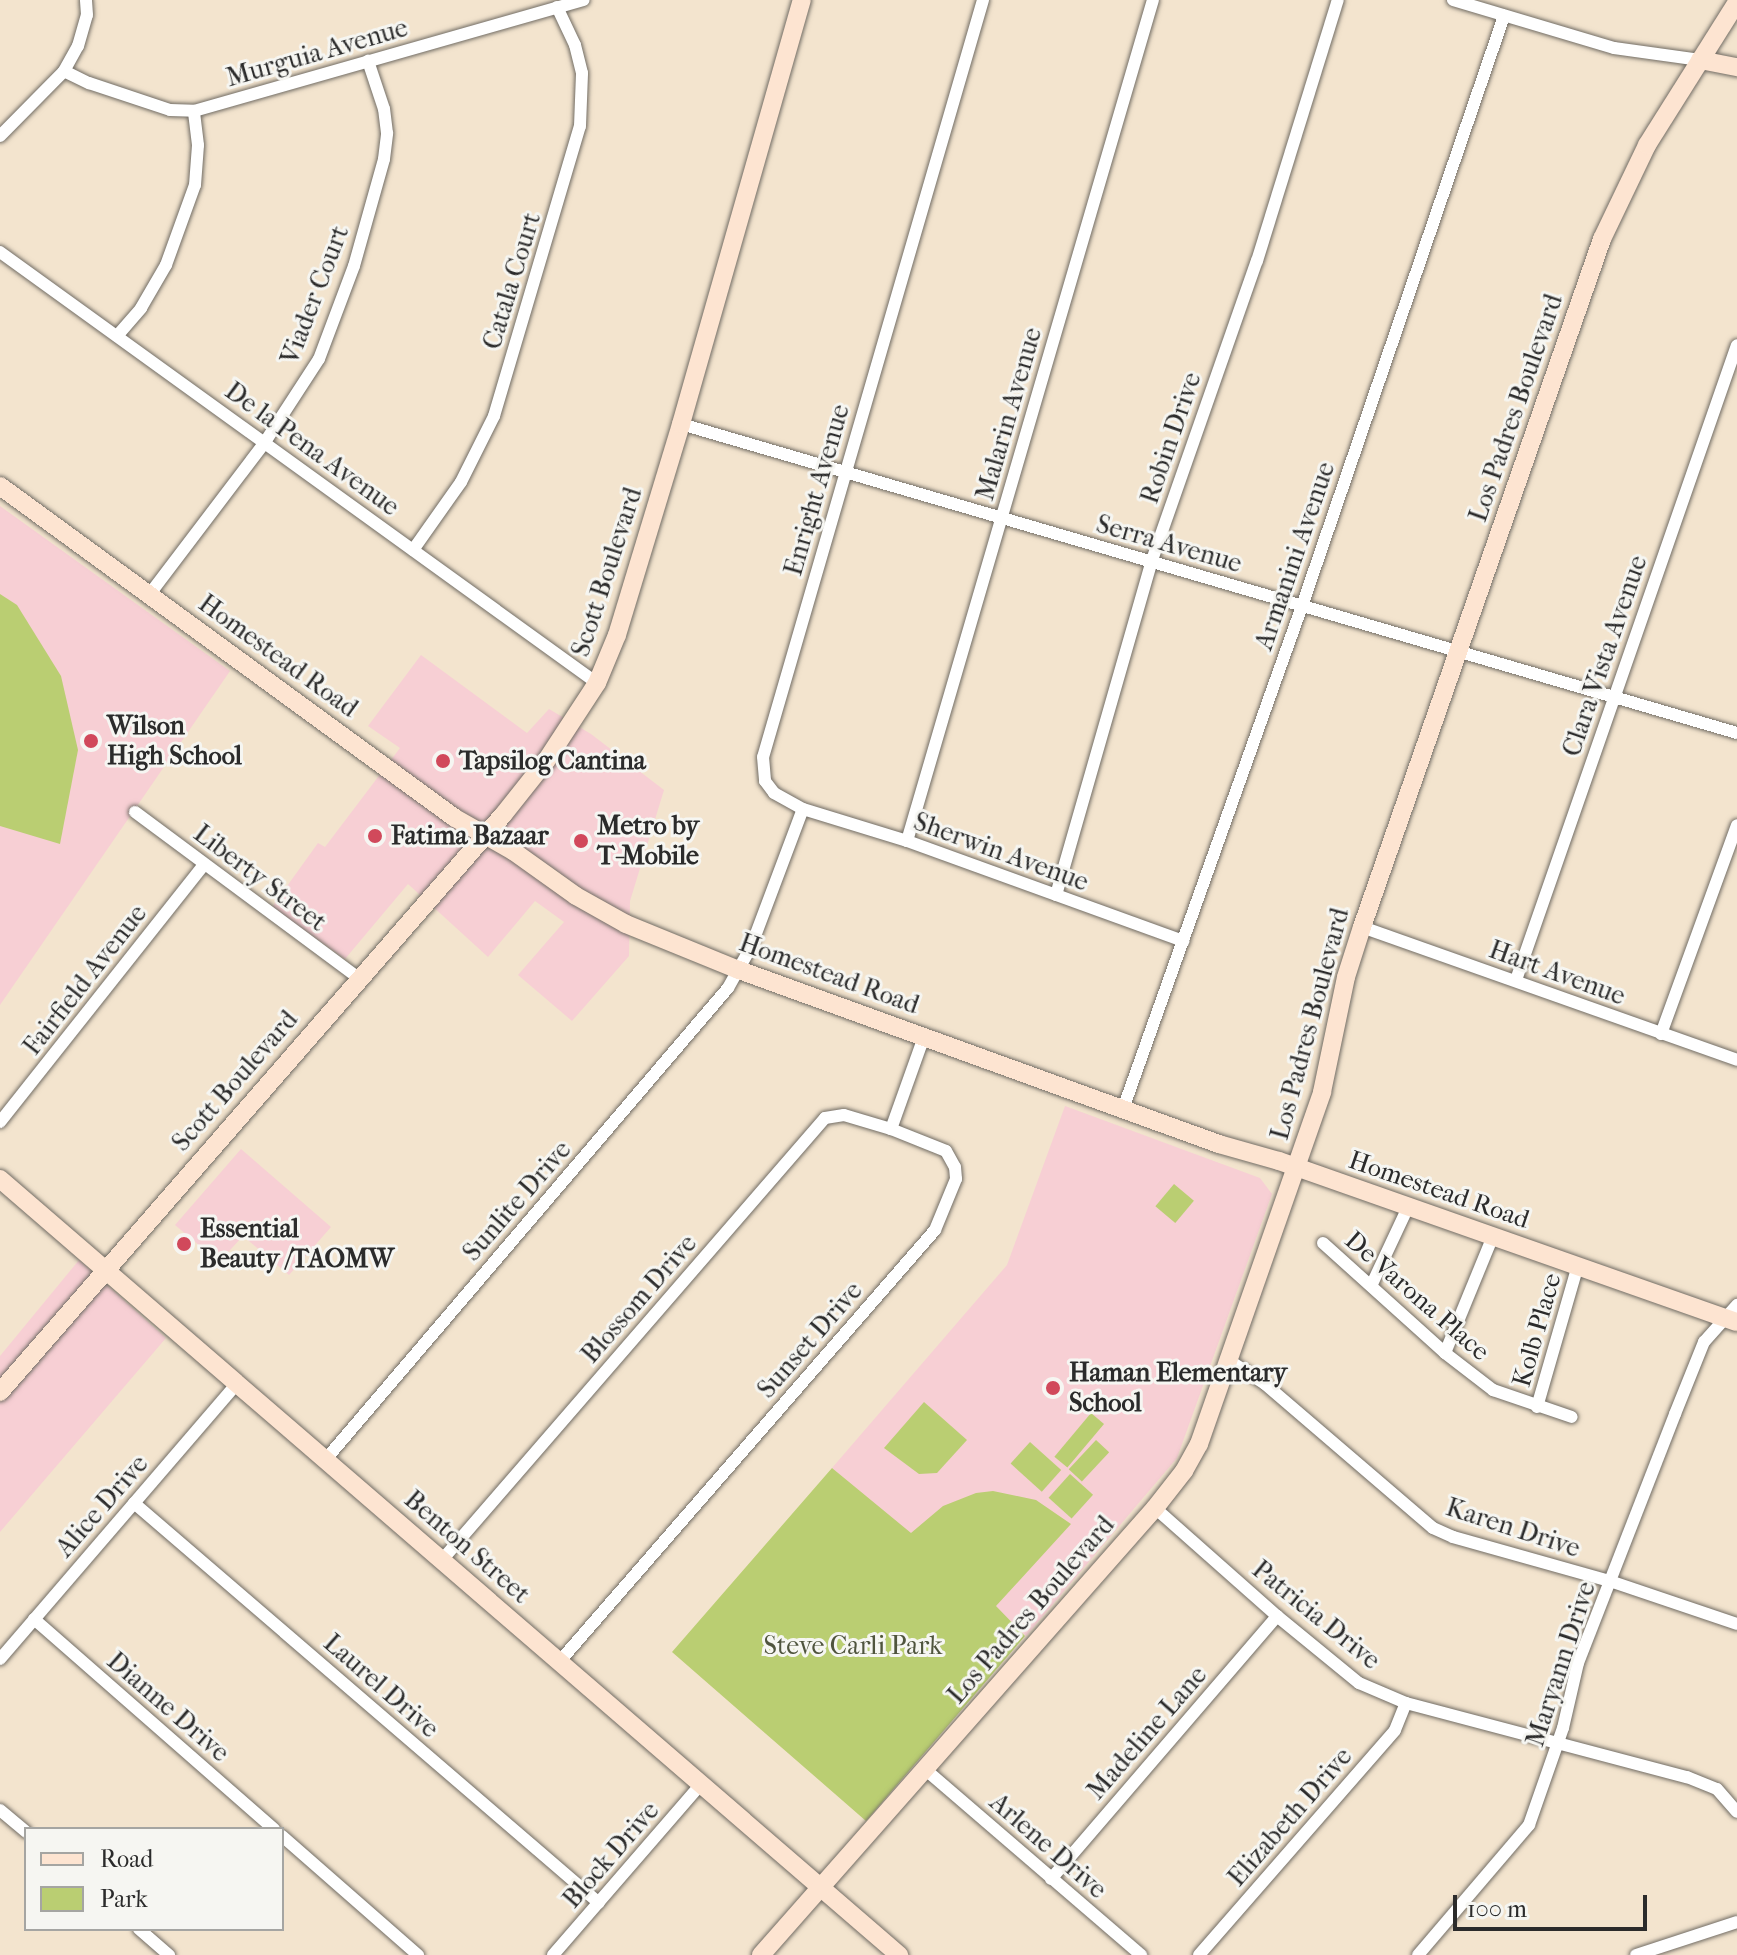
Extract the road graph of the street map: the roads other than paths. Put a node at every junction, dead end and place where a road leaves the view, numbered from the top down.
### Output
1 (86, 0) edge
2 (584, 0) edge
3 (802, 0) edge
4 (983, 0) edge
5 (1153, 0) edge
6 (1338, 0) edge
7 (1453, 0) edge
8 (1737, 2) edge
9 (557, 7) junction
10 (1504, 16) junction
11 (1700, 60) junction
12 (368, 61) junction
13 (1737, 67) edge
14 (64, 71) junction
15 (194, 111) junction
16 (0, 136) edge
17 (0, 252) edge
18 (117, 336) junction
19 (1737, 345) edge
20 (681, 424) junction
21 (265, 442) junction
22 (845, 473) junction
23 (0, 486) edge
24 (1001, 519) junction
25 (413, 550) junction
26 (1152, 560) junction
27 (149, 595) junction
28 (1302, 606) junction
29 (1460, 652) junction
30 (597, 683) junction
31 (1614, 696) junction
32 (1737, 733) edge
33 (803, 809) junction
34 (135, 812) dead end
35 (1737, 825) edge
36 (486, 836) junction
37 (907, 841) junction
38 (204, 865) junction
39 (1056, 895) junction
40 (1362, 927) junction
41 (1183, 941) junction
42 (739, 970) junction
43 (360, 979) junction
44 (1516, 980) junction
45 (1661, 1034) junction
46 (924, 1037) junction
47 (1737, 1060) edge
48 (1123, 1109) junction
49 (0, 1122) edge
50 (891, 1129) junction
51 (1297, 1167) junction
52 (0, 1179) edge
53 (1408, 1207) junction
54 (1493, 1236) junction
55 (1323, 1243) dead end
56 (1578, 1265) junction
57 (106, 1269) junction
58 (1372, 1284) junction
59 (1733, 1315) edge
60 (1445, 1353) junction
61 (1230, 1361) junction
62 (238, 1382) junction
63 (0, 1392) edge
64 (1537, 1407) junction
65 (1572, 1417) dead end
66 (326, 1459) junction
67 (134, 1503) junction
68 (1155, 1508) junction
69 (442, 1560) junction
70 (1610, 1581) junction
71 (1277, 1616) junction
72 (34, 1619) junction
73 (1737, 1624) edge
74 (0, 1659) edge
75 (560, 1661) junction
76 (1406, 1703) junction
77 (1558, 1742) junction
78 (926, 1770) junction
79 (702, 1783) junction
80 (0, 1810) edge
81 (1737, 1812) edge
82 (272, 1827) edge
83 (24, 1830) edge
84 (284, 1838) edge
85 (1051, 1879) junction
86 (822, 1887) junction
87 (599, 1903) junction
88 (1737, 1922) edge
89 (141, 1931) edge
90 (169, 1955) edge
91 (418, 1955) edge
92 (553, 1955) edge
93 (761, 1955) edge
94 (899, 1955) edge
95 (1141, 1955) edge
96 (1199, 1955) edge
97 (1418, 1955) edge
98 (1636, 1955) edge

1 - 14 street
2 - 9 street, Murguia Avenue
3 - 20 main road, Scott Boulevard
4 - 22 street, Enright Avenue
5 - 24 street, Malarin Avenue
6 - 26 street, Robin Drive
7 - 10 street
8 - 11 main road, Los Padres Boulevard
9 - 12 street, Murguia Avenue
9 - 25 street, Catala Court
10 - 11 street
10 - 28 street, Armanini Avenue
11 - 13 main road
11 - 29 main road, Los Padres Boulevard
12 - 15 street, Murguia Avenue
12 - 21 street, Viader Court
14 - 15 street, Murguia Avenue
14 - 16 street
15 - 18 street
17 - 18 street, De la Pena Avenue
18 - 21 street, De la Pena Avenue
19 - 31 street, Clara Vista Avenue
20 - 22 street, Serra Avenue
20 - 30 main road, Scott Boulevard
21 - 25 street, De la Pena Avenue
21 - 27 street, Viader Court
22 - 24 street, Serra Avenue
22 - 33 street, Enright Avenue
23 - 27 main road, Homestead Road
24 - 26 street, Serra Avenue
24 - 37 street, Malarin Avenue
25 - 30 street, De la Pena Avenue
26 - 28 street, Serra Avenue
26 - 39 street, Robin Drive
27 - 36 main road, Homestead Road
28 - 29 street, Serra Avenue
28 - 41 street, Armanini Avenue
29 - 31 street, Serra Avenue
29 - 40 main road, Los Padres Boulevard
30 - 36 main road, Scott Boulevard
31 - 32 street, Serra Avenue
31 - 44 street, Clara Vista Avenue
33 - 37 street, Sherwin Avenue
33 - 42 street
34 - 38 street, Liberty Street
35 - 45 street
36 - 42 main road, Homestead Road
36 - 43 main road, Scott Boulevard
37 - 39 street, Sherwin Avenue
38 - 43 street, Liberty Street
38 - 49 street, Fairfield Avenue
39 - 41 street, Sherwin Avenue
40 - 44 street, Hart Avenue
40 - 51 main road, Los Padres Boulevard
41 - 48 street, Armanini Avenue
42 - 46 main road, Homestead Road
42 - 66 street, Sunlite Drive
43 - 57 main road, Scott Boulevard
44 - 45 street, Hart Avenue
45 - 47 street, Hart Avenue
46 - 48 main road, Homestead Road
46 - 50 street
48 - 51 main road, Homestead Road
50 - 69 street, Blossom Drive
50 - 75 street, Sunset Drive
51 - 53 main road, Homestead Road
51 - 61 main road, Los Padres Boulevard
52 - 57 main road, Benton Street
53 - 54 main road, Homestead Road
53 - 58 street
54 - 56 main road, Homestead Road
54 - 60 street
55 - 58 street, De Varona Place
56 - 59 main road, Homestead Road
56 - 64 street, Kolb Place
57 - 62 main road, Benton Street
57 - 63 main road, Scott Boulevard
58 - 60 street, De Varona Place
59 - 70 street, Maryann Drive
60 - 64 street, De Varona Place
61 - 68 main road, Los Padres Boulevard
61 - 70 street, Karen Drive
62 - 66 main road, Benton Street
62 - 67 street, Alice Drive
64 - 65 street, De Varona Place
66 - 69 main road, Benton Street
67 - 72 street, Alice Drive
67 - 87 street, Laurel Drive
68 - 71 street, Patricia Drive
68 - 78 main road, Los Padres Boulevard
69 - 75 main road, Benton Street
70 - 73 street, Karen Drive
70 - 77 street, Maryann Drive
71 - 76 street, Patricia Drive
71 - 85 street, Madeline Lane
72 - 74 street, Alice Drive
72 - 82 street, Dianne Drive
75 - 79 main road, Benton Street
76 - 77 street, Patricia Drive
76 - 96 street, Elizabeth Drive
77 - 81 street, Patricia Drive
77 - 97 street, Maryann Drive
78 - 85 street, Arlene Drive
78 - 86 main road, Los Padres Boulevard
79 - 86 main road, Benton Street
79 - 87 street, Block Drive
80 - 83 street
84 - 91 street
85 - 95 street, Arlene Drive
86 - 93 main road, Los Padres Boulevard
86 - 94 main road, Benton Street
87 - 92 street, Block Drive
88 - 98 street
89 - 90 street

